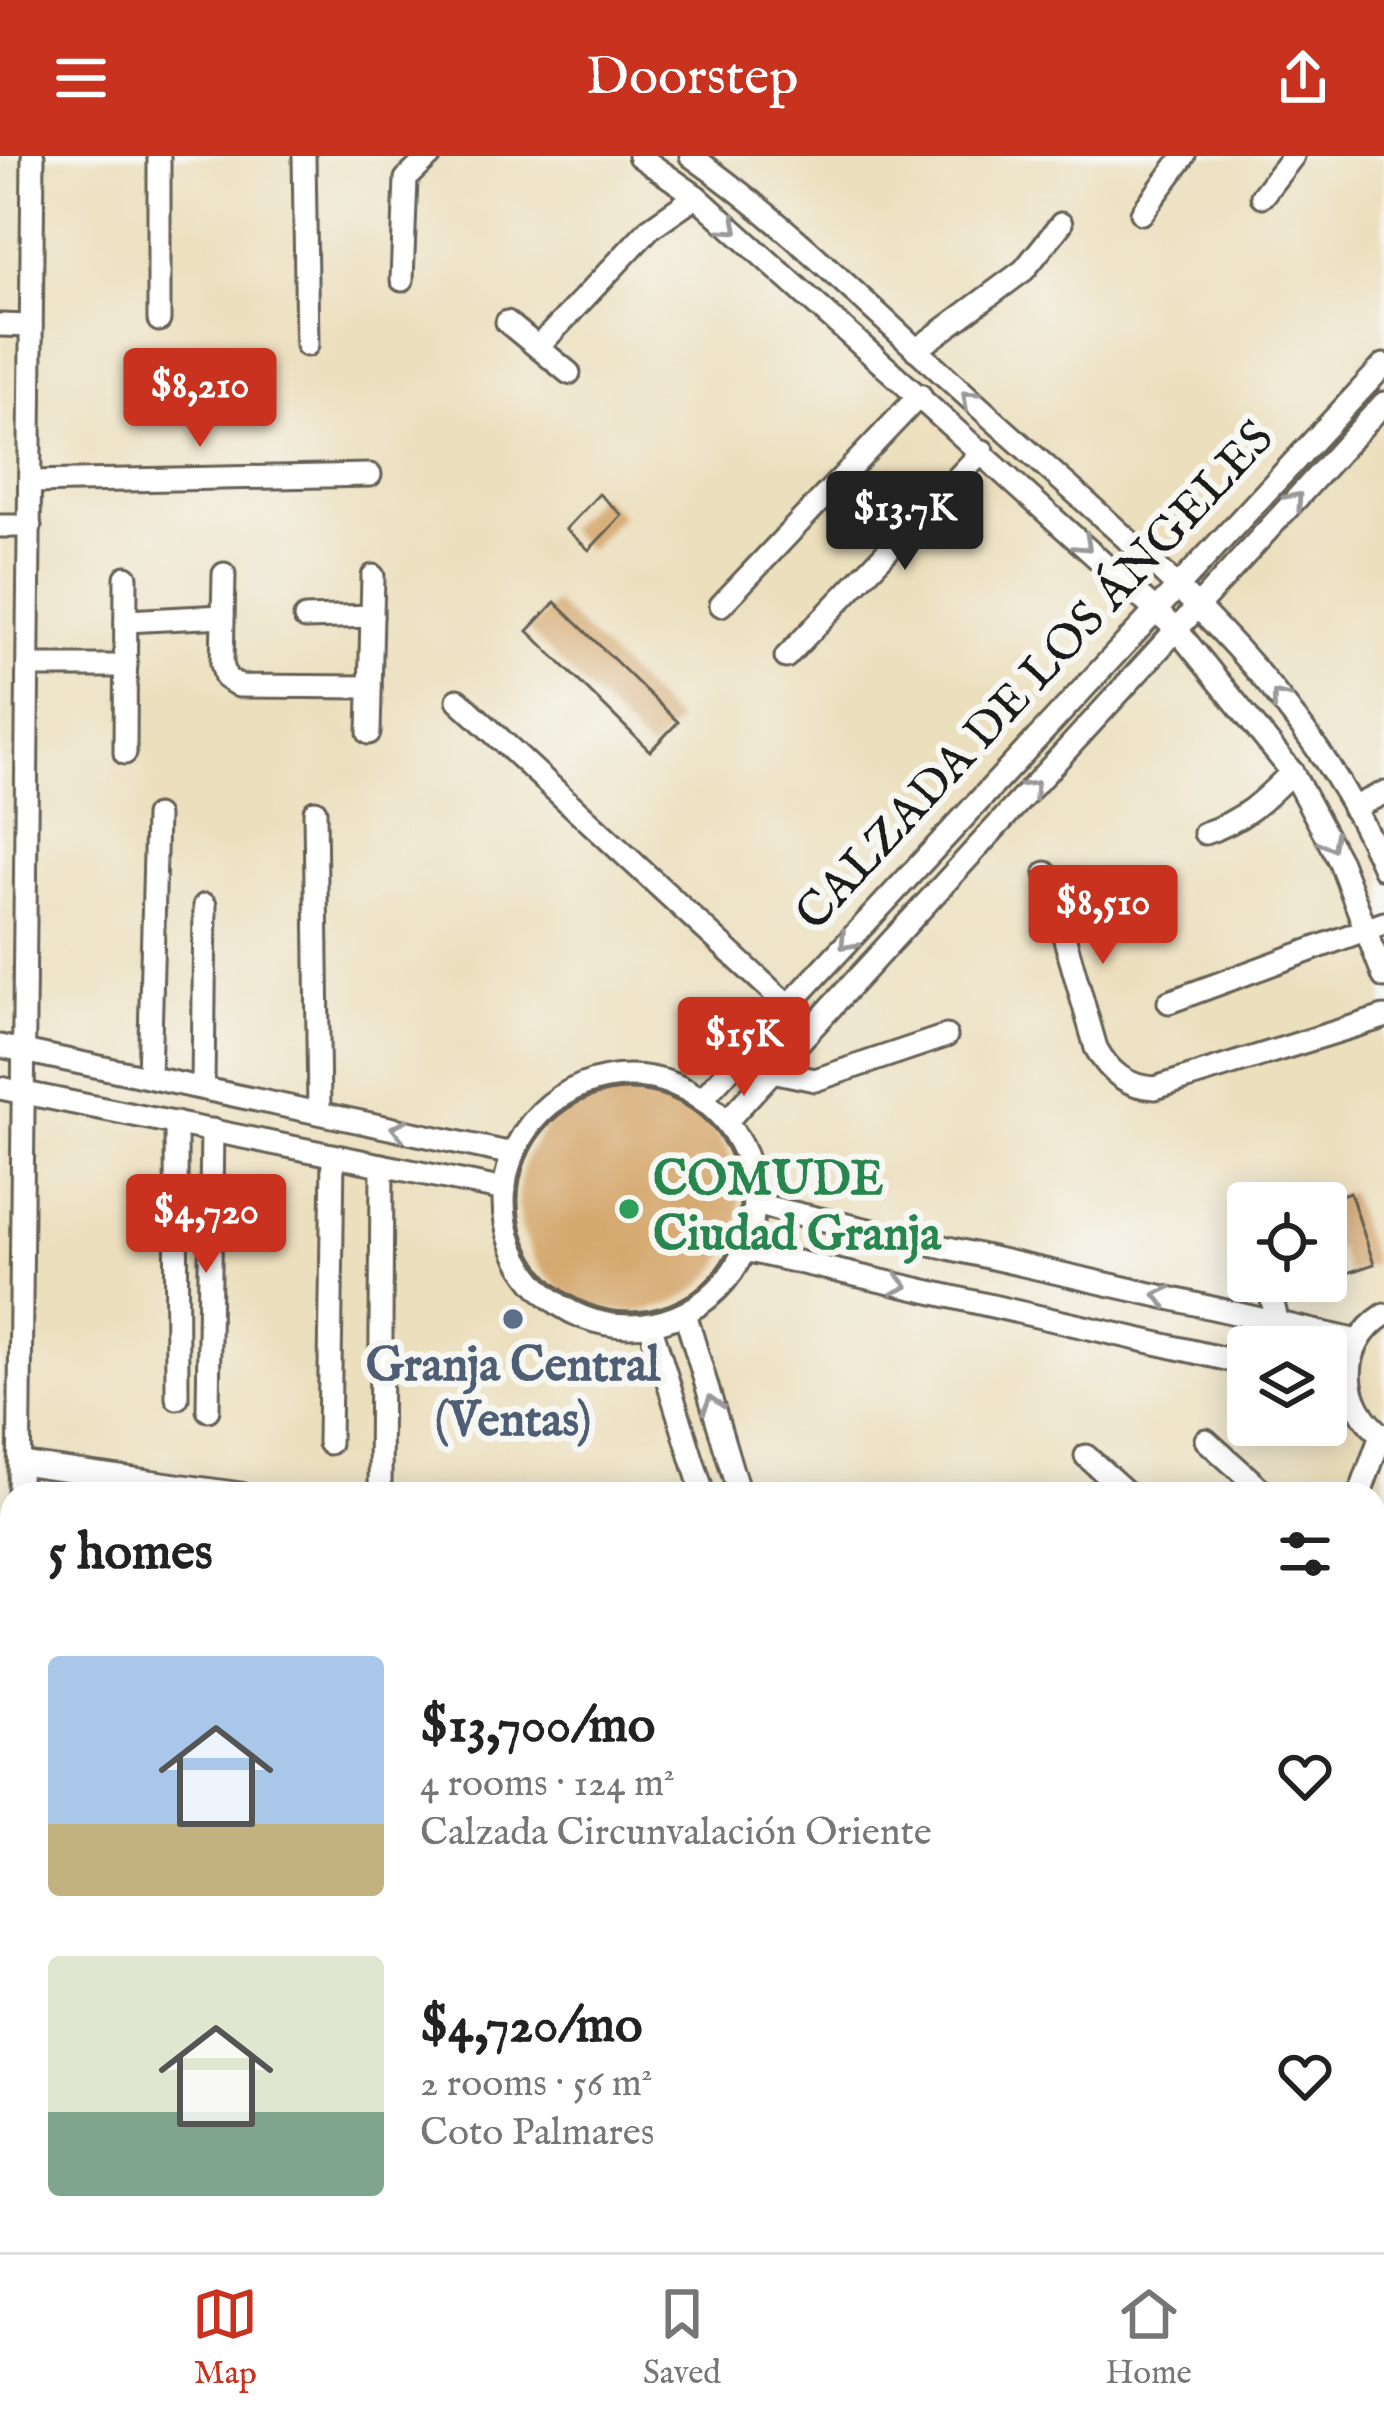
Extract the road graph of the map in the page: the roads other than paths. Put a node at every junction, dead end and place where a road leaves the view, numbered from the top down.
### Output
1 (33, 156) edge
2 (159, 156) edge
3 (304, 156) edge
4 (430, 156) edge
5 (639, 156) edge
6 (691, 156) edge
7 (1184, 156) edge
8 (1293, 156) edge
9 (686, 189) junction
10 (1262, 196) dead end
11 (1142, 213) dead end
12 (1061, 224) dead end
13 (822, 264) junction
14 (402, 280) dead end
15 (799, 288) junction
16 (158, 320) dead end
17 (507, 322) dead end
18 (0, 325) edge
19 (32, 326) junction
20 (307, 345) dead end
21 (538, 347) junction
22 (916, 350) junction
23 (1384, 365) edge
24 (569, 373) dead end
25 (920, 395) junction
26 (1384, 404) edge
27 (983, 451) junction
28 (370, 475) dead end
29 (30, 482) junction
30 (0, 526) edge
31 (30, 526) junction
32 (224, 574) dead end
33 (373, 576) dead end
34 (126, 577) dead end
35 (1175, 586) junction
36 (721, 605) dead end
37 (1154, 608) junction
38 (1198, 608) junction
39 (223, 616) junction
40 (372, 616) junction
41 (305, 618) dead end
42 (126, 621) junction
43 (1178, 630) junction
44 (786, 657) dead end
45 (28, 666) junction
46 (126, 666) junction
47 (370, 687) junction
48 (458, 700) dead end
49 (370, 733) dead end
50 (125, 753) dead end
51 (1292, 772) junction
52 (1384, 793) edge
53 (1353, 808) junction
54 (315, 811) dead end
55 (156, 816) dead end
56 (1375, 826) edge
57 (1204, 833) dead end
58 (1384, 868) edge
59 (1046, 873) dead end
60 (205, 905) dead end
61 (1376, 926) edge
62 (1384, 977) edge
63 (1169, 1002) dead end
64 (788, 1006) junction
65 (1384, 1017) edge
66 (946, 1036) dead end
67 (0, 1046) edge
68 (25, 1051) junction
69 (772, 1071) junction
70 (149, 1077) junction
71 (0, 1088) edge
72 (202, 1088) junction
73 (25, 1092) junction
74 (702, 1099) junction
75 (319, 1112) junction
76 (726, 1122) junction
77 (176, 1123) junction
78 (212, 1130) junction
79 (333, 1154) junction
80 (513, 1154) junction
81 (382, 1165) junction
82 (505, 1190) junction
83 (754, 1204) junction
84 (745, 1250) junction
85 (1272, 1302) edge
86 (685, 1313) junction
87 (1384, 1315) edge
88 (1278, 1323) junction
89 (650, 1324) junction
90 (1277, 1326) edge
91 (1358, 1341) junction
92 (1227, 1359) edge
93 (1347, 1386) edge
94 (1350, 1387) junction
95 (178, 1398) dead end
96 (208, 1410) dead end
97 (1382, 1436) edge
98 (1206, 1440) dead end
99 (329, 1443) dead end
100 (1086, 1456) dead end
101 (20, 1463) junction
102 (20, 1482) edge
103 (156, 1482) edge
104 (380, 1482) edge
105 (699, 1482) edge
106 (735, 1482) edge
107 (1115, 1482) edge
108 (1253, 1482) edge
109 (1365, 1482) edge

1 - 19 street
2 - 16 street
3 - 20 street
4 - 14 street
5 - 9 street
6 - 13 street
7 - 11 street
8 - 10 street
9 -> 15 street
9 - 21 street
12 - 22 street
13 - 15 street
13 - 22 street
15 - 25 street
17 - 21 street
18 - 19 street
19 - 29 street
21 - 24 street
35 -> 22 street
23 - 35 street, CALZADA DE LOS ÁNGELES
25 - 27 street
25 - 36 street
38 -> 26 street, CALZADA DE LOS ÁNGELES
27 -> 37 street
27 - 44 street
28 - 29 street
29 - 31 street
30 - 31 street
31 - 45 street
32 - 39 street
33 - 40 street
34 - 42 street
35 - 37 street, CALZADA DE LOS ÁNGELES
35 - 38 street
37 - 43 street
37 -> 64 street, CALZADA DE LOS ÁNGELES
38 - 43 street, CALZADA DE LOS ÁNGELES
53 -> 38 street
39 - 42 street
39 - 47 street
40 - 41 street
40 - 47 street
42 - 46 street
43 - 51 street
69 -> 43 street, CALZADA DE LOS ÁNGELES
45 - 46 street
45 - 68 street
46 - 50 street
47 - 49 street
48 - 64 street
51 - 57 street
51 -> 61 street
52 - 53 street
53 - 56 street
54 - 75 street
55 - 70 street
56 - 58 street
59 - 65 street
60 - 72 street
61 - 62 street
61 - 63 street
64 - 74 street, CALZADA DE LOS ÁNGELES
66 - 69 street
67 - 68 street
68 - 70 street
68 - 73 street
69 - 76 street, CALZADA DE LOS ÁNGELES
70 - 72 street
71 - 73 street
72 - 75 street
73 - 77 street
73 - 101 street
74 - 76 street
74 - 80 street
80 -> 75 street
76 - 83 street
77 - 78 street
77 - 95 street
78 - 79 street
78 - 96 street
79 - 81 street
79 - 99 street
80 - 82 street
81 - 82 street
81 - 104 street
82 - 89 street
83 - 84 street
88 -> 83 street
84 - 86 street
84 -> 92 street
85 - 88 street
86 - 89 street
106 -> 86 street
87 - 91 street
88 - 90 street
88 - 91 street
89 - 105 street
91 - 94 street
93 - 94 street
94 - 97 street
97 - 109 street
98 - 108 street
100 - 107 street
101 - 102 street
101 - 103 street

